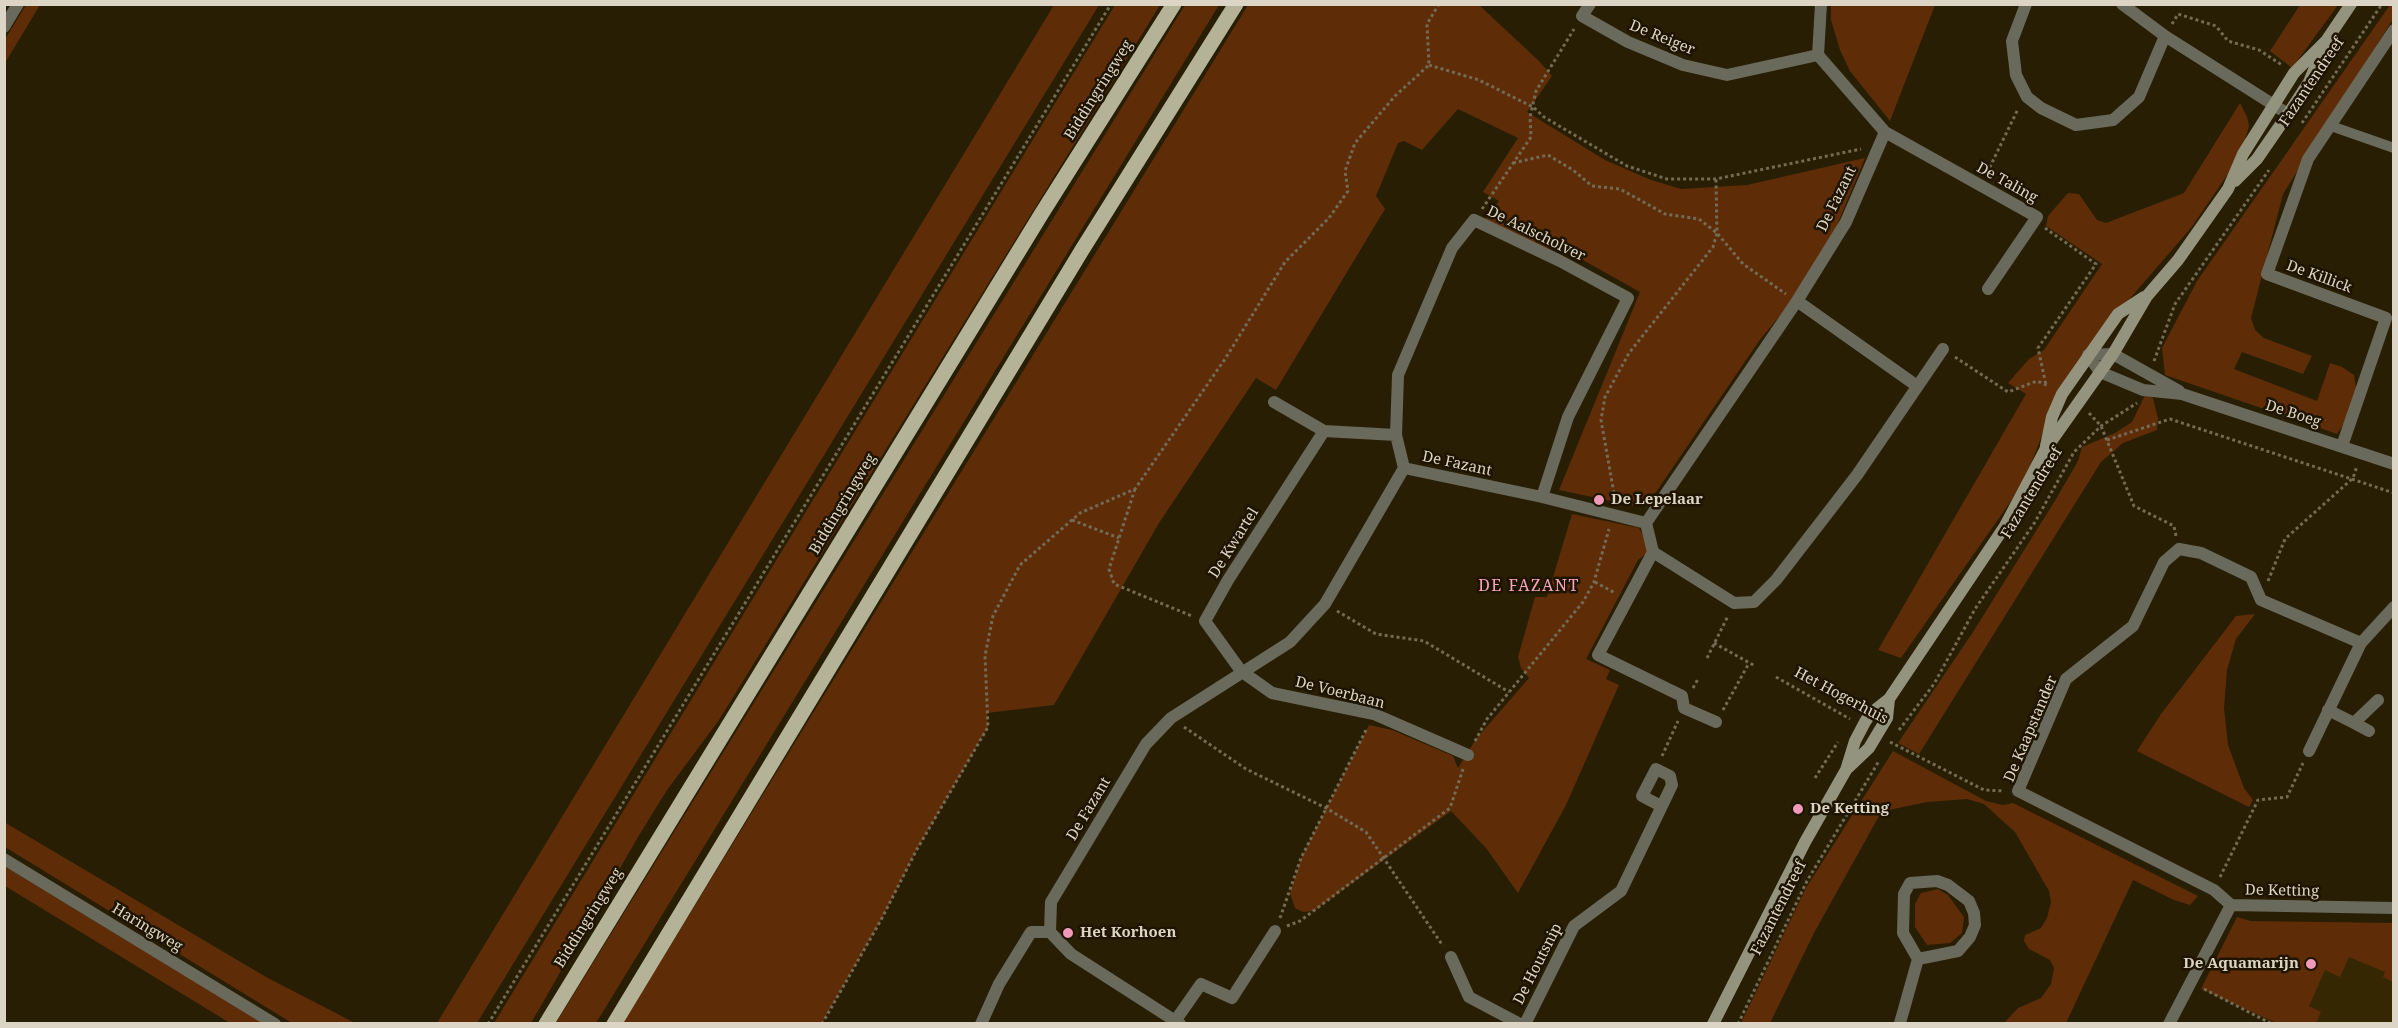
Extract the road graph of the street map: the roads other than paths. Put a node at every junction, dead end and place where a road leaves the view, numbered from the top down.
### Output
1 (18, 4) edge
2 (1174, 4) edge
3 (1236, 4) edge
4 (1590, 4) edge
5 (1821, 4) edge
6 (2026, 4) edge
7 (2122, 4) edge
8 (2351, 4) edge
9 (4, 27) edge
10 (2394, 30) edge
11 (2165, 36) junction
12 (2326, 41) junction
13 (1818, 55) junction
14 (2274, 104) junction
15 (2288, 114) junction
16 (2331, 126) junction
17 (1885, 132) junction
18 (2394, 148) edge
19 (2228, 189) junction
20 (1988, 290) dead end
21 (2147, 296) junction
22 (1797, 302) junction
23 (1943, 349) dead end
24 (2113, 354) junction
25 (2088, 355) junction
26 (2100, 372) junction
27 (1917, 386) junction
28 (2182, 394) junction
29 (1274, 402) dead end
30 (1324, 431) junction
31 (1396, 435) junction
32 (2342, 446) junction
33 (2045, 450) junction
34 (2394, 464) edge
35 (1404, 468) junction
36 (1542, 497) junction
37 (1646, 523) junction
38 (1653, 552) junction
39 (2394, 608) edge
40 (2361, 643) junction
41 (1241, 671) junction
42 (1889, 699) junction
43 (2378, 700) dead end
44 (2328, 710) junction
45 (1716, 722) road end
46 (2354, 723) junction
47 (2369, 731) dead end
48 (2309, 751) road end
49 (1468, 755) road end
50 (1846, 770) junction
51 (1661, 806) junction
52 (4, 859) edge
53 (2231, 905) junction
54 (2394, 908) edge
55 (1275, 931) road end
56 (1050, 932) junction
57 (1451, 957) road end
58 (1918, 959) junction
59 (1176, 1022) edge
60 (275, 1023) edge
61 (546, 1023) edge
62 (614, 1023) edge
63 (981, 1023) edge
64 (1520, 1023) edge
65 (1525, 1023) edge
66 (1713, 1023) edge
67 (1900, 1023) edge
68 (2169, 1023) edge

1 - 9 street
2 - 61 main road, Biddingringweg
3 - 62 main road
4 - 13 street, De Reiger
5 - 13 street
6 - 11 street
7 - 11 street
8 - 12 street, Fazantendreef
10 - 16 street, De Killick
11 - 14 street
12 - 14 street, Fazantendreef
12 - 15 street, Fazantendreef
13 - 17 street
14 - 15 street
14 - 19 street, Fazantendreef
15 - 19 street, Fazantendreef
16 - 18 lane
16 - 32 street, De Killick
17 - 20 street, De Taling
17 - 22 street, De Fazant
19 - 21 street, Fazantendreef
21 - 24 street, Fazantendreef
21 - 25 street, Fazantendreef
22 - 27 street
22 - 37 street, De Fazant
23 - 27 street
24 - 25 street, De Boeg
24 - 26 street, Fazantendreef
24 - 28 street, De Boeg
25 - 26 street
25 - 33 street, Fazantendreef
26 - 28 street, De Boeg
26 - 33 street, Fazantendreef
27 - 38 street
28 - 32 street, De Boeg
29 - 30 street
30 - 31 street
30 - 41 street, De Kwartel
31 - 35 street, De Aalscholver
31 - 36 street, De Aalscholver
32 - 34 street, De Boeg
33 - 42 street, Fazantendreef
35 - 36 street, De Fazant
35 - 41 street, De Fazant
36 - 37 street, De Fazant
37 - 38 street
38 - 45 street
39 - 40 street
40 - 44 street
40 - 53 street, De Kaapstander
41 - 49 street, De Voerbaan
41 - 56 street, De Fazant
42 - 50 street, Fazantendreef
42 - 50 street, Fazantendreef
43 - 46 street
44 - 46 street
44 - 48 street
46 - 47 street
50 - 66 street, Fazantendreef
51 - 51 street, De Houtsnip
51 - 65 street, De Houtsnip
52 - 60 street, Haringweg
53 - 54 street, De Ketting
53 - 68 street, De Ketting
55 - 59 street
56 - 59 street
56 - 63 street
57 - 64 street, De Houtsnip
58 - 58 street
58 - 67 street

